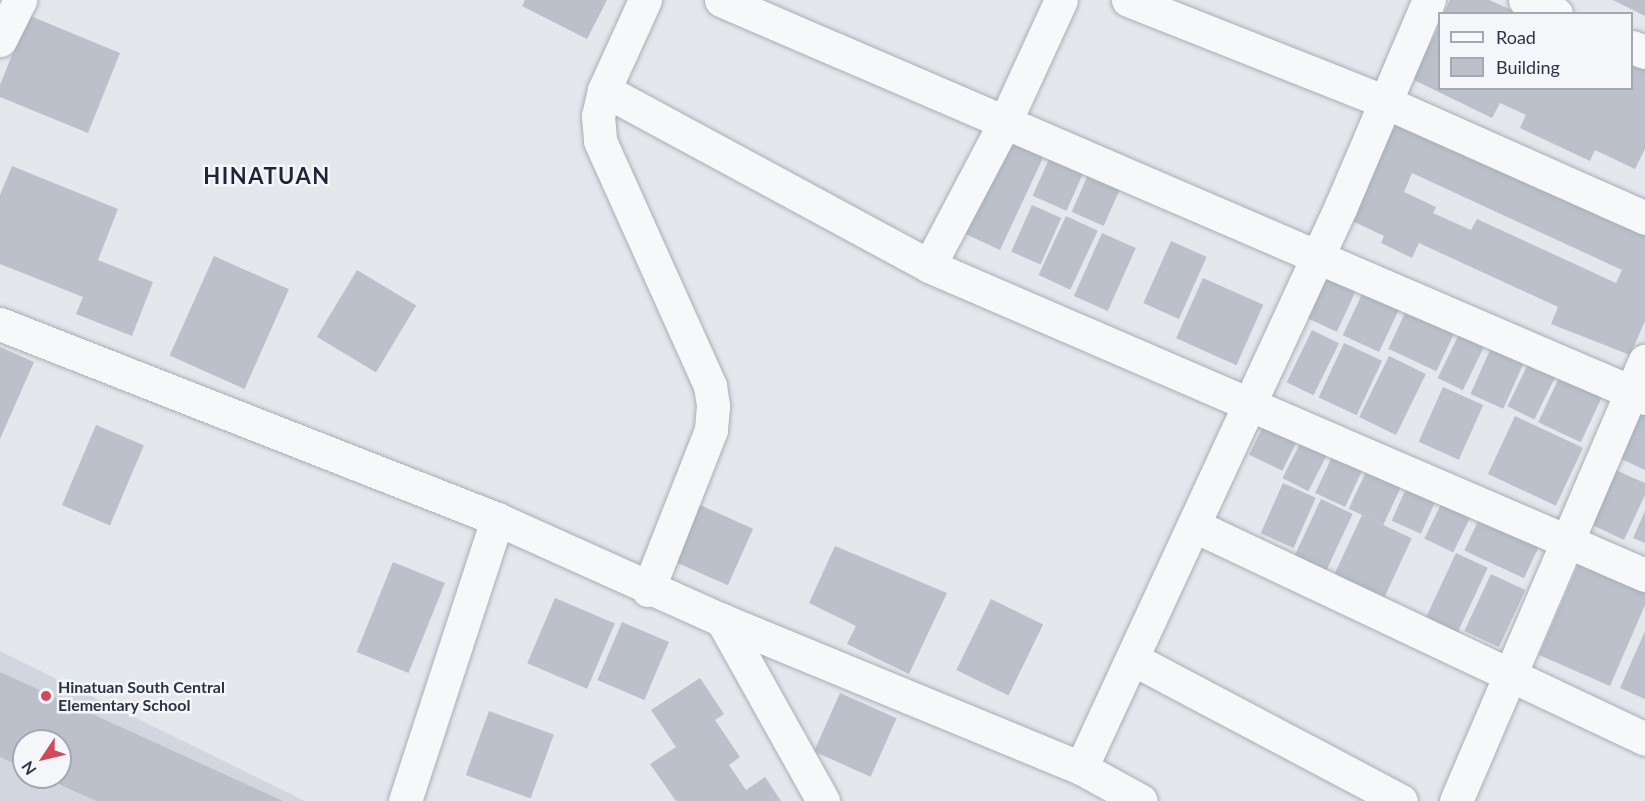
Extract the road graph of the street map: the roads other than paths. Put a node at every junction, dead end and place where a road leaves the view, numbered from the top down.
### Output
1 (20, 0) edge
2 (645, 0) edge
3 (721, 0) edge
4 (1060, 0) edge
5 (1128, 0) edge
6 (1428, 0) edge
7 (1525, 0) edge
8 (1552, 12) edge
9 (0, 40) edge
10 (604, 90) junction
11 (1385, 102) junction
12 (1004, 123) junction
13 (1645, 218) edge
14 (1315, 255) junction
15 (929, 266) junction
16 (0, 324) edge
17 (1645, 362) edge
18 (1639, 394) edge
19 (1249, 404) junction
20 (497, 519) junction
21 (1195, 526) junction
22 (1570, 540) junction
23 (1645, 575) edge
24 (648, 590) junction
25 (722, 620) junction
26 (1133, 658) junction
27 (1513, 676) junction
28 (1645, 739) edge
29 (1081, 768) junction
30 (405, 801) edge
31 (823, 801) edge
32 (1141, 801) edge
33 (1401, 801) edge
34 (1456, 801) edge

1 - 9 street
2 - 10 street
3 - 12 street
4 - 12 street
5 - 11 street
6 - 11 street
7 - 8 street
10 - 15 street
10 - 24 street
11 - 13 street
11 - 14 street
12 - 14 street
12 - 15 street
14 - 18 street
14 - 19 street
15 - 19 street
16 - 20 street
17 - 18 street
18 - 22 street
19 - 21 street
19 - 22 street
20 - 24 street
20 - 30 street
21 - 26 street
21 - 27 street
22 - 23 street
22 - 27 street
24 - 25 street
25 - 29 street
25 - 31 street
26 - 29 street
26 - 33 street
27 - 28 street
27 - 34 street
29 - 32 street

